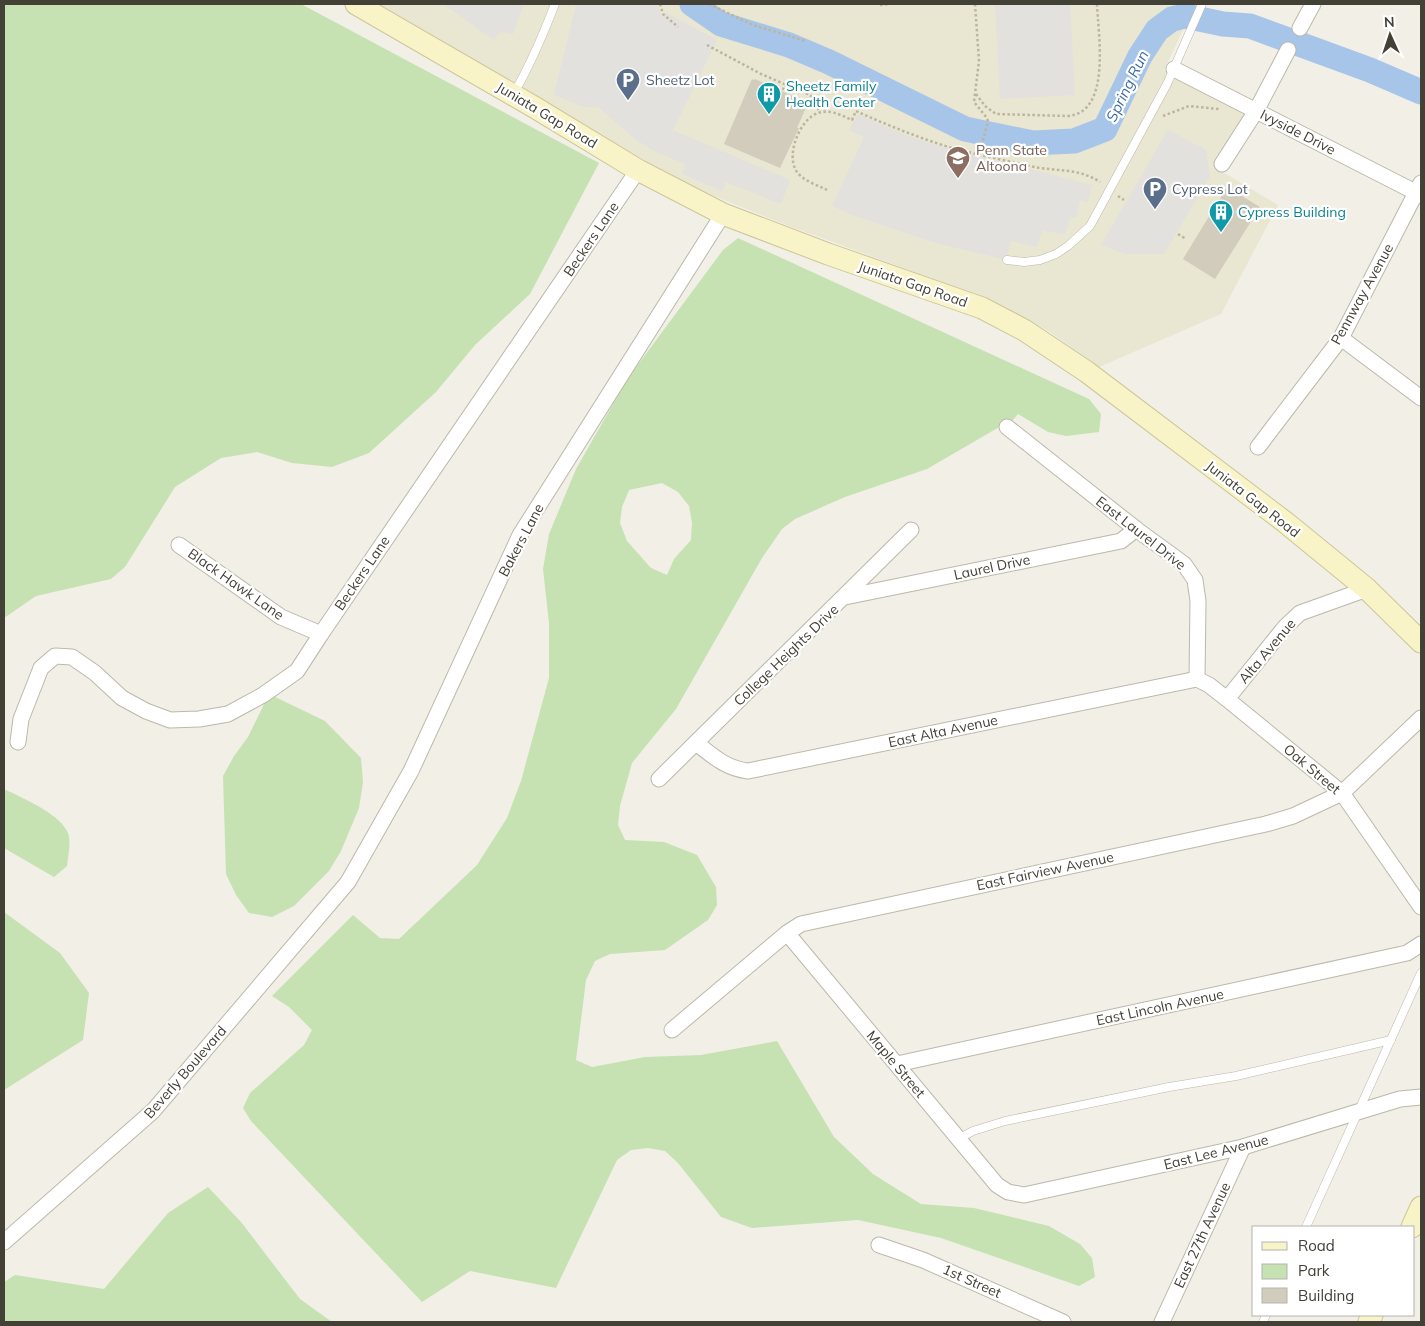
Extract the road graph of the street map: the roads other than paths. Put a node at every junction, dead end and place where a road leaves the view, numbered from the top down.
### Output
1 (356, 4) edge
2 (555, 4) edge
3 (1314, 4) edge
4 (1202, 7) edge
5 (1300, 28) dead end
6 (1288, 50) dead end
7 (1174, 69) junction
8 (513, 94) junction
9 (1256, 111) junction
10 (1222, 164) dead end
11 (638, 170) junction
12 (1420, 190) edge
13 (723, 214) junction
14 (1007, 260) dead end
15 (1341, 338) junction
16 (1421, 398) edge
17 (1007, 427) dead end
18 (1258, 447) dead end
19 (912, 530) dead end
20 (1136, 530) junction
21 (179, 545) dead end
22 (1366, 589) junction
23 (845, 597) junction
24 (321, 634) junction
25 (1421, 642) edge
26 (1196, 679) junction
27 (1227, 698) junction
28 (1421, 718) edge
29 (18, 742) dead end
30 (696, 743) junction
31 (659, 779) dead end
32 (1342, 793) junction
33 (348, 882) joint
34 (1421, 907) edge
35 (787, 933) junction
36 (1421, 944) edge
37 (1421, 973) edge
38 (672, 1030) dead end
39 (1391, 1040) junction
40 (897, 1064) junction
41 (1421, 1097) edge
42 (1358, 1112) junction
43 (958, 1139) junction
44 (1243, 1148) junction
45 (1008, 1192) joint
46 (1421, 1207) edge
47 (1306, 1226) edge
48 (1412, 1226) edge
49 (4, 1242) edge
50 (879, 1244) dead end
51 (1063, 1322) edge
52 (1162, 1322) edge

1 - 8 main road, Juniata Gap Road
2 - 8 lane
3 - 5 street
4 - 7 lane
6 - 9 street
7 - 9 street, Ivyside Drive
7 - 14 lane
8 - 11 main road, Juniata Gap Road
9 - 10 street
9 - 12 street, Ivyside Drive
11 - 13 main road, Juniata Gap Road
11 - 24 street, Beckers Lane
12 - 15 street, Pennway Avenue
13 - 22 main road, Juniata Gap Road
13 - 33 street, Bakers Lane
15 - 16 street
15 - 18 street, Pennway Avenue
17 - 20 street, East Laurel Drive
19 - 23 street, College Heights Drive
20 - 23 street, Laurel Drive
20 - 26 street, East Laurel Drive
21 - 24 street, Black Hawk Lane
22 - 25 main road, Juniata Gap Road
22 - 27 street, Alta Avenue
23 - 30 street, College Heights Drive
24 - 29 street, Beckers Lane
26 - 27 street, Oak Street
26 - 30 street, East Alta Avenue
27 - 32 street, Oak Street
28 - 32 street, East Fairview Avenue
30 - 31 street, College Heights Drive
32 - 34 street, Oak Street
32 - 35 street, East Fairview Avenue
33 - 49 street, Beverly Boulevard
35 - 38 street, East Fairview Avenue
35 - 40 street, Maple Street
36 - 40 street, East Lincoln Avenue
37 - 39 lane
39 - 42 lane
39 - 43 lane
40 - 43 street, Maple Street
41 - 42 street, East Lee Avenue
42 - 44 street, East Lee Avenue
42 - 47 lane
43 - 45 street, Maple Street
44 - 45 street, East Lee Avenue
44 - 52 street, East 27th Avenue
46 - 48 main road
50 - 51 street, 1st Street

